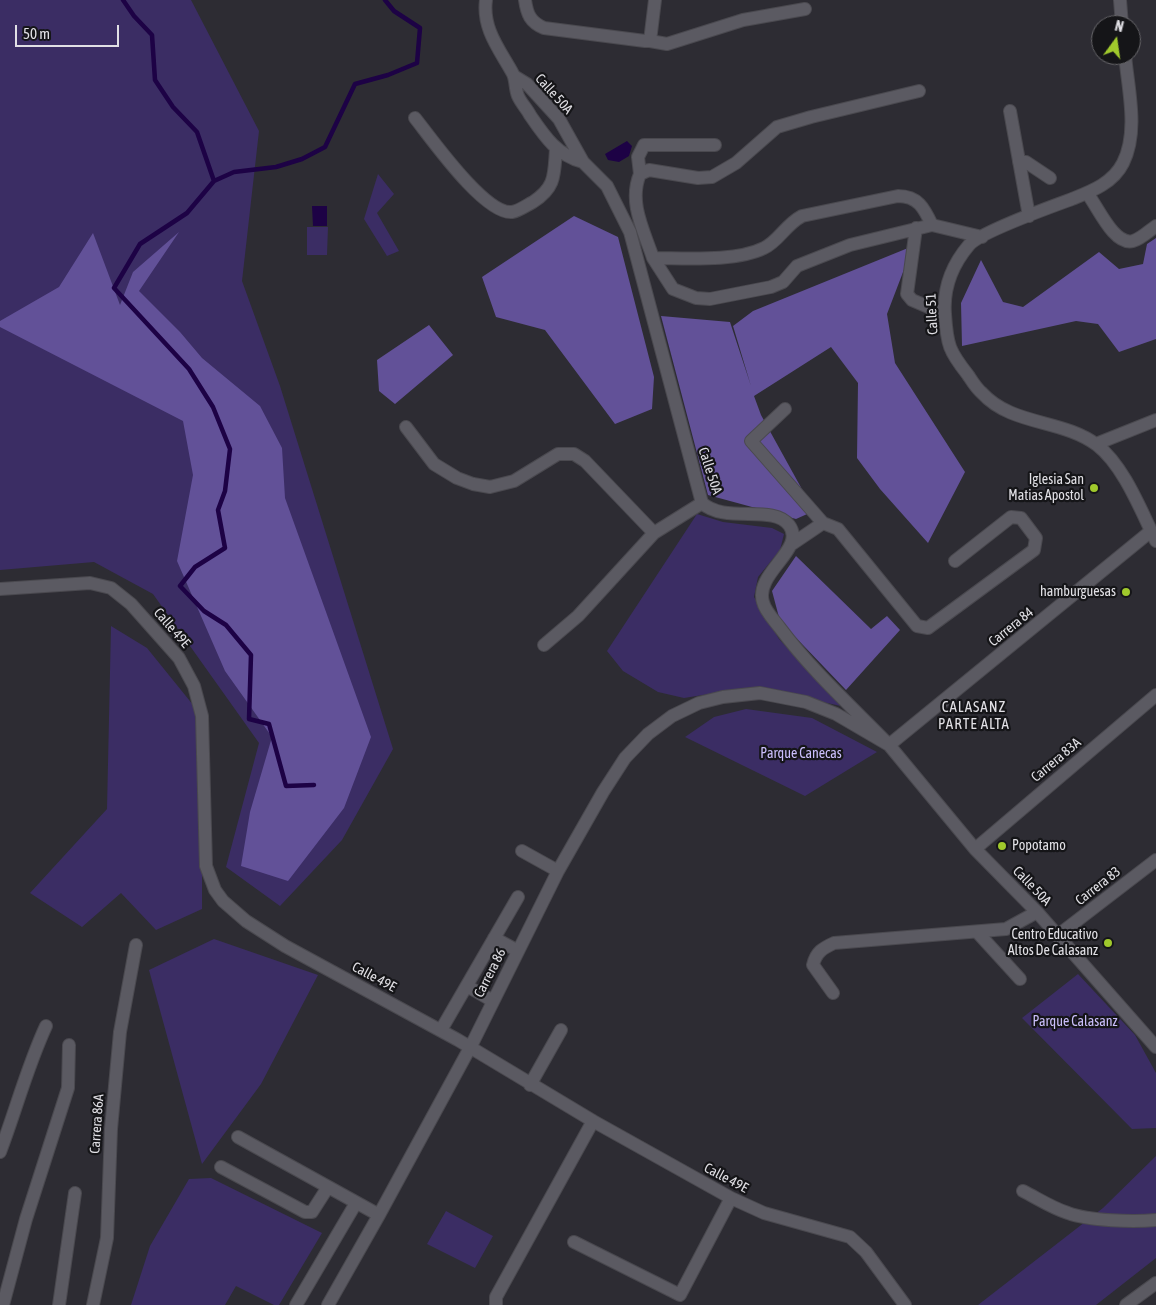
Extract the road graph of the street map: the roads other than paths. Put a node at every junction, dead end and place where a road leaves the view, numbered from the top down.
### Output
1 (486, 0) edge
2 (525, 0) edge
3 (655, 0) edge
4 (1120, 0) edge
5 (805, 9) dead end
6 (1121, 15) edge
7 (650, 41) junction
8 (1126, 65) edge
9 (514, 76) junction
10 (919, 92) dead end
11 (1010, 111) dead end
12 (415, 118) dead end
13 (715, 145) dead end
14 (556, 149) junction
15 (583, 162) junction
16 (1019, 162) junction
17 (640, 174) junction
18 (1050, 178) dead end
19 (1087, 193) junction
20 (1029, 216) junction
21 (932, 225) junction
22 (1156, 226) edge
23 (916, 228) junction
24 (982, 237) junction
25 (653, 258) junction
26 (945, 314) junction
27 (785, 409) dead end
28 (1156, 420) edge
29 (406, 427) dead end
30 (1096, 444) junction
31 (702, 503) junction
32 (823, 523) junction
33 (654, 533) junction
34 (1154, 536) edge
35 (792, 544) junction
36 (955, 561) dead end
37 (0, 589) edge
38 (544, 645) dead end
39 (1156, 695) edge
40 (723, 697) joint
41 (889, 745) junction
42 (975, 848) junction
43 (522, 851) dead end
44 (1156, 860) edge
45 (558, 870) junction
46 (518, 897) dead end
47 (1037, 912) junction
48 (978, 933) junction
49 (1057, 936) junction
50 (494, 938) junction
51 (136, 945) dead end
52 (518, 951) junction
53 (1020, 979) dead end
54 (466, 986) junction
55 (833, 993) dead end
56 (493, 1001) junction
57 (46, 1026) dead end
58 (441, 1030) junction
59 (561, 1030) dead end
60 (1154, 1039) edge
61 (69, 1045) dead end
62 (468, 1047) junction
63 (530, 1085) junction
64 (593, 1121) junction
65 (238, 1137) dead end
66 (0, 1152) edge
67 (221, 1167) dead end
68 (328, 1187) junction
69 (1023, 1191) dead end
70 (75, 1192) dead end
71 (730, 1198) junction
72 (356, 1203) junction
73 (379, 1215) junction
74 (1156, 1220) edge
75 (574, 1242) dead end
76 (1156, 1283) edge
77 (678, 1300) edge
78 (3, 1305) edge
79 (60, 1305) edge
80 (93, 1305) edge
81 (296, 1305) edge
82 (328, 1305) edge
83 (496, 1305) edge
84 (905, 1305) edge
85 (1126, 1305) edge

1 - 9 street, Calle 50A
2 - 7 street
3 - 7 street
4 - 6 street
5 - 7 street
8 - 19 street, Calle 51
9 - 14 street, Calle 50A
9 - 15 street, Calle 50A
10 - 17 street
11 - 16 street
12 - 14 street
13 - 17 street
14 - 15 street, Calle 50A
15 - 31 street, Calle 50A
16 - 18 street
16 - 20 street
17 - 25 street
19 - 20 street, Calle 51
19 - 22 street
20 - 24 street, Calle 51
21 - 23 street
21 - 24 street
21 - 25 street
23 - 25 street
23 - 26 street
24 - 26 street, Calle 51
26 - 30 street, Calle 51
27 - 32 street
28 - 30 street
29 - 33 street
30 - 34 street, Calle 51
31 - 33 street
31 - 35 street, Calle 50A
32 - 35 street
32 - 36 street
33 - 38 street
34 - 41 street, Carrera 84
35 - 41 street, Calle 50A
37 - 58 street, Calle 49E
39 - 42 street, Carrera 83A
40 - 41 street, Calle 50A
40 - 45 street, Carrera 86
41 - 42 street, Calle 50A
42 - 47 street, Calle 50A
43 - 45 street
44 - 49 street, Carrera 83
45 - 52 street, Carrera 86
46 - 50 street
47 - 48 street
47 - 49 street, Calle 50A
48 - 53 street
48 - 55 street
49 - 60 street, Calle 50A
50 - 52 street
50 - 54 street
51 - 80 street, Carrera 86A
52 - 56 street, Carrera 86
54 - 56 street
54 - 58 street
56 - 62 street, Carrera 86
57 - 66 street
58 - 62 street, Calle 49E
59 - 63 street
61 - 78 street
62 - 63 street, Calle 49E
62 - 73 street, Carrera 86
63 - 64 street, Calle 49E
64 - 71 street, Calle 49E
64 - 83 street
65 - 68 street
67 - 68 street
68 - 72 street
69 - 74 street
70 - 79 street
71 - 77 street
71 - 84 street, Calle 49E
72 - 73 street
72 - 81 street
73 - 82 street, Carrera 86
75 - 77 street
76 - 85 street

